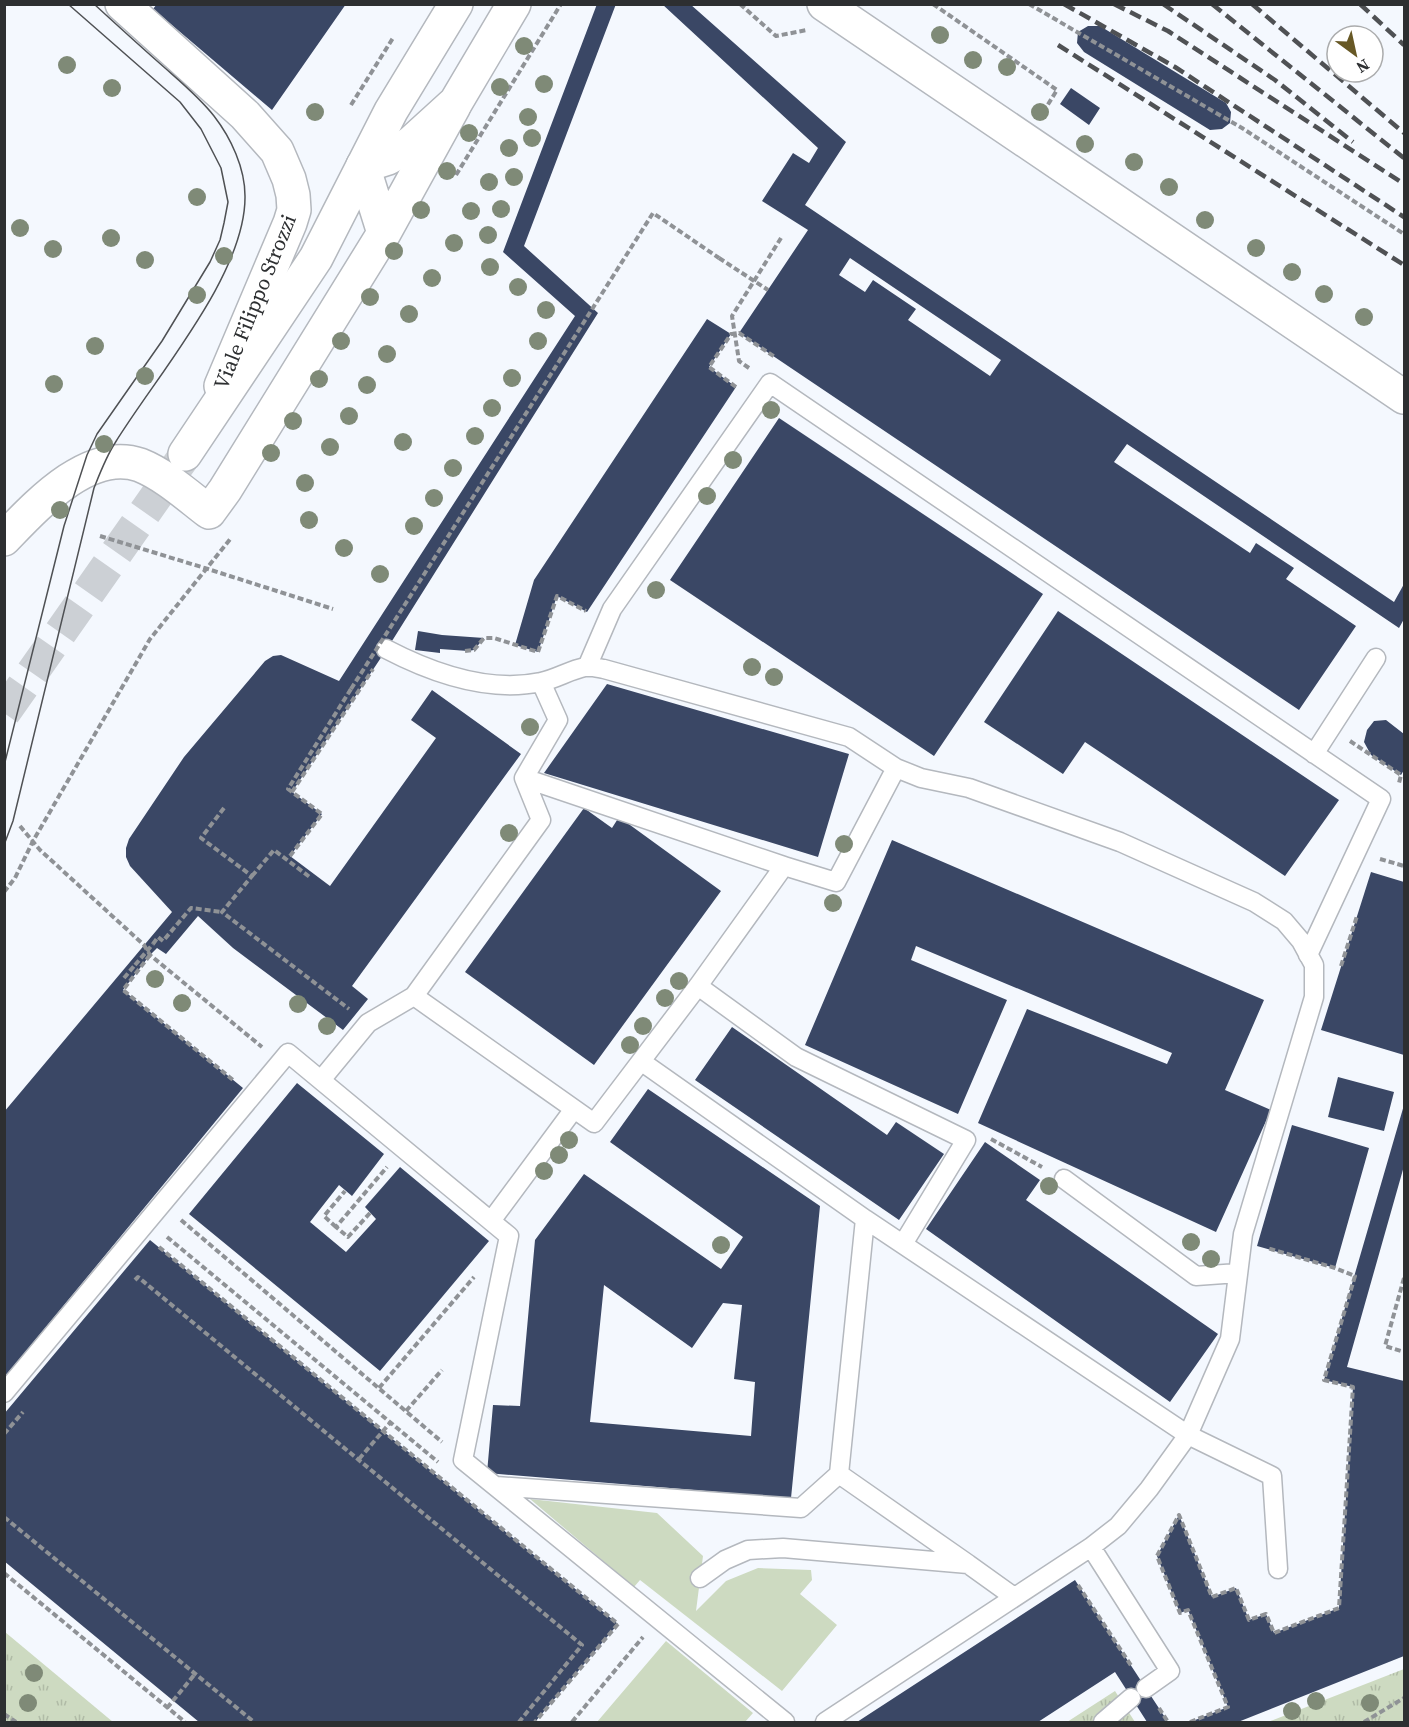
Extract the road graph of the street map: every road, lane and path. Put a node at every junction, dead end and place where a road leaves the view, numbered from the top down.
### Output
1 (456, 4) edge
2 (514, 4) edge
3 (824, 4) edge
4 (933, 4) edge
5 (1029, 4) edge
6 (128, 6) edge
7 (393, 38) dead end
8 (456, 102) junction
9 (351, 105) dead end
10 (1047, 106) dead end
11 (363, 166) junction
12 (384, 233) junction
13 (1404, 234) edge
14 (781, 238) dead end
15 (768, 290) dead end
16 (735, 334) junction
17 (778, 359) dead end
18 (770, 382) junction
19 (730, 397) dead end
20 (1404, 397) edge
21 (236, 532) dead end
22 (100, 536) dead end
23 (4, 539) edge
24 (208, 569) junction
25 (594, 602) dead end
26 (333, 609) dead end
27 (386, 649) joint
28 (459, 650) dead end
29 (1376, 658) dead end
30 (587, 667) junction
31 (541, 682) junction
32 (1330, 729) junction
33 (1314, 754) junction
34 (896, 768) junction
35 (524, 778) junction
36 (1398, 785) dead end
37 (292, 792) junction
38 (224, 808) dead end
39 (20, 826) dead end
40 (33, 841) junction
41 (290, 856) dead end
42 (784, 866) junction
43 (252, 876) junction
44 (311, 878) dead end
45 (4, 892) edge
46 (1360, 906) dead end
47 (222, 912) junction
48 (150, 955) junction
49 (1308, 955) junction
50 (1339, 974) dead end
51 (124, 978) dead end
52 (698, 986) junction
53 (414, 996) junction
54 (356, 1014) dead end
55 (279, 1061) junction
56 (642, 1062) junction
57 (321, 1080) junction
58 (234, 1081) dead end
59 (574, 1109) junction
60 (966, 1140) junction
61 (403, 1148) junction
62 (1064, 1179) joint
63 (345, 1191) dead end
64 (162, 1204) junction
65 (370, 1212) dead end
66 (176, 1216) junction
67 (866, 1219) junction
68 (491, 1221) junction
69 (336, 1227) junction
70 (509, 1236) junction
71 (150, 1240) dead end
72 (903, 1244) junction
73 (1257, 1246) dead end
74 (1238, 1273) junction
75 (1404, 1278) edge
76 (130, 1286) dead end
77 (1404, 1352) edge
78 (442, 1370) dead end
79 (379, 1388) junction
80 (4, 1393) edge
81 (27, 1408) dead end
82 (406, 1411) junction
83 (383, 1431) junction
84 (4, 1434) edge
85 (1188, 1435) junction
86 (359, 1459) junction
87 (463, 1460) junction
88 (839, 1474) junction
89 (496, 1486) junction
90 (4, 1517) edge
91 (1091, 1547) junction
92 (968, 1564) junction
93 (1278, 1569) dead end
94 (4, 1573) edge
95 (700, 1578) dead end
96 (1075, 1580) dead end
97 (1014, 1597) junction
98 (658, 1618) junction
99 (195, 1674) junction
100 (1138, 1693) junction
101 (1404, 1698) edge
102 (167, 1708) junction
103 (4, 1714) edge
104 (16, 1722) edge
105 (185, 1722) edge
106 (254, 1722) edge
107 (519, 1722) edge
108 (536, 1722) edge
109 (572, 1722) edge
110 (785, 1722) edge
111 (825, 1722) edge
112 (1103, 1722) edge
113 (1168, 1722) edge
114 (1190, 1722) edge
115 (1364, 1722) edge

1 - 11 street
2 - 8 street
3 - 20 street
4 - 10 path
5 - 13 path
6 - 11 street, Viale Filippo Strozzi
7 - 9 path
8 - 11 street
8 - 12 street
11 - 12 street
12 - 23 street
14 - 16 path
15 - 37 path, bridge
16 - 17 path
16 - 18 path
16 - 19 path
18 - 30 lane
18 - 33 lane
21 - 24 path
22 - 24 path
24 - 26 path
24 - 40 path
25 - 28 path
27 - 31 lane
27 - 37 path
29 - 32 lane
30 - 31 lane
30 - 34 lane
31 - 35 lane
32 - 33 lane
32 - 36 path
33 - 49 lane
34 - 42 lane
34 - 49 lane
35 - 42 lane
35 - 53 lane
37 - 41 path
38 - 43 path
39 - 40 path
40 - 45 path
40 - 48 path
42 - 52 lane
43 - 44 path
43 - 47 path
46 - 50 path
47 - 51 path, bridge
47 - 54 path
48 - 55 path
48 - 58 path
49 - 74 lane
52 - 56 lane
52 - 60 lane
53 - 57 lane
53 - 59 lane
55 - 57 lane
55 - 64 lane
56 - 59 lane
56 - 67 lane
57 - 61 lane
59 - 68 lane
60 - 62 path
60 - 72 lane
61 - 68 lane
61 - 69 path
62 - 74 lane
63 - 69 path
64 - 66 path
64 - 80 lane
65 - 69 path
66 - 79 path
66 - 83 path
67 - 72 lane
67 - 88 lane
68 - 70 lane
70 - 79 path
70 - 87 lane
71 - 83 path
72 - 85 lane
73 - 114 path
74 - 85 lane
75 - 77 path
76 - 86 path
78 - 82 path
79 - 82 path
81 - 84 path
82 - 87 path
83 - 86 path
83 - 108 path
85 - 91 lane
85 - 93 lane
86 - 107 path
87 - 89 lane
88 - 89 lane
88 - 92 lane
89 - 98 lane
90 - 99 path
91 - 97 lane
91 - 100 lane
92 - 95 lane
92 - 97 lane
94 - 102 path
96 - 100 path
97 - 111 lane
98 - 109 path
98 - 110 lane
99 - 102 path
99 - 106 path
100 - 112 lane
100 - 113 path
101 - 115 path
102 - 105 path
103 - 104 path

